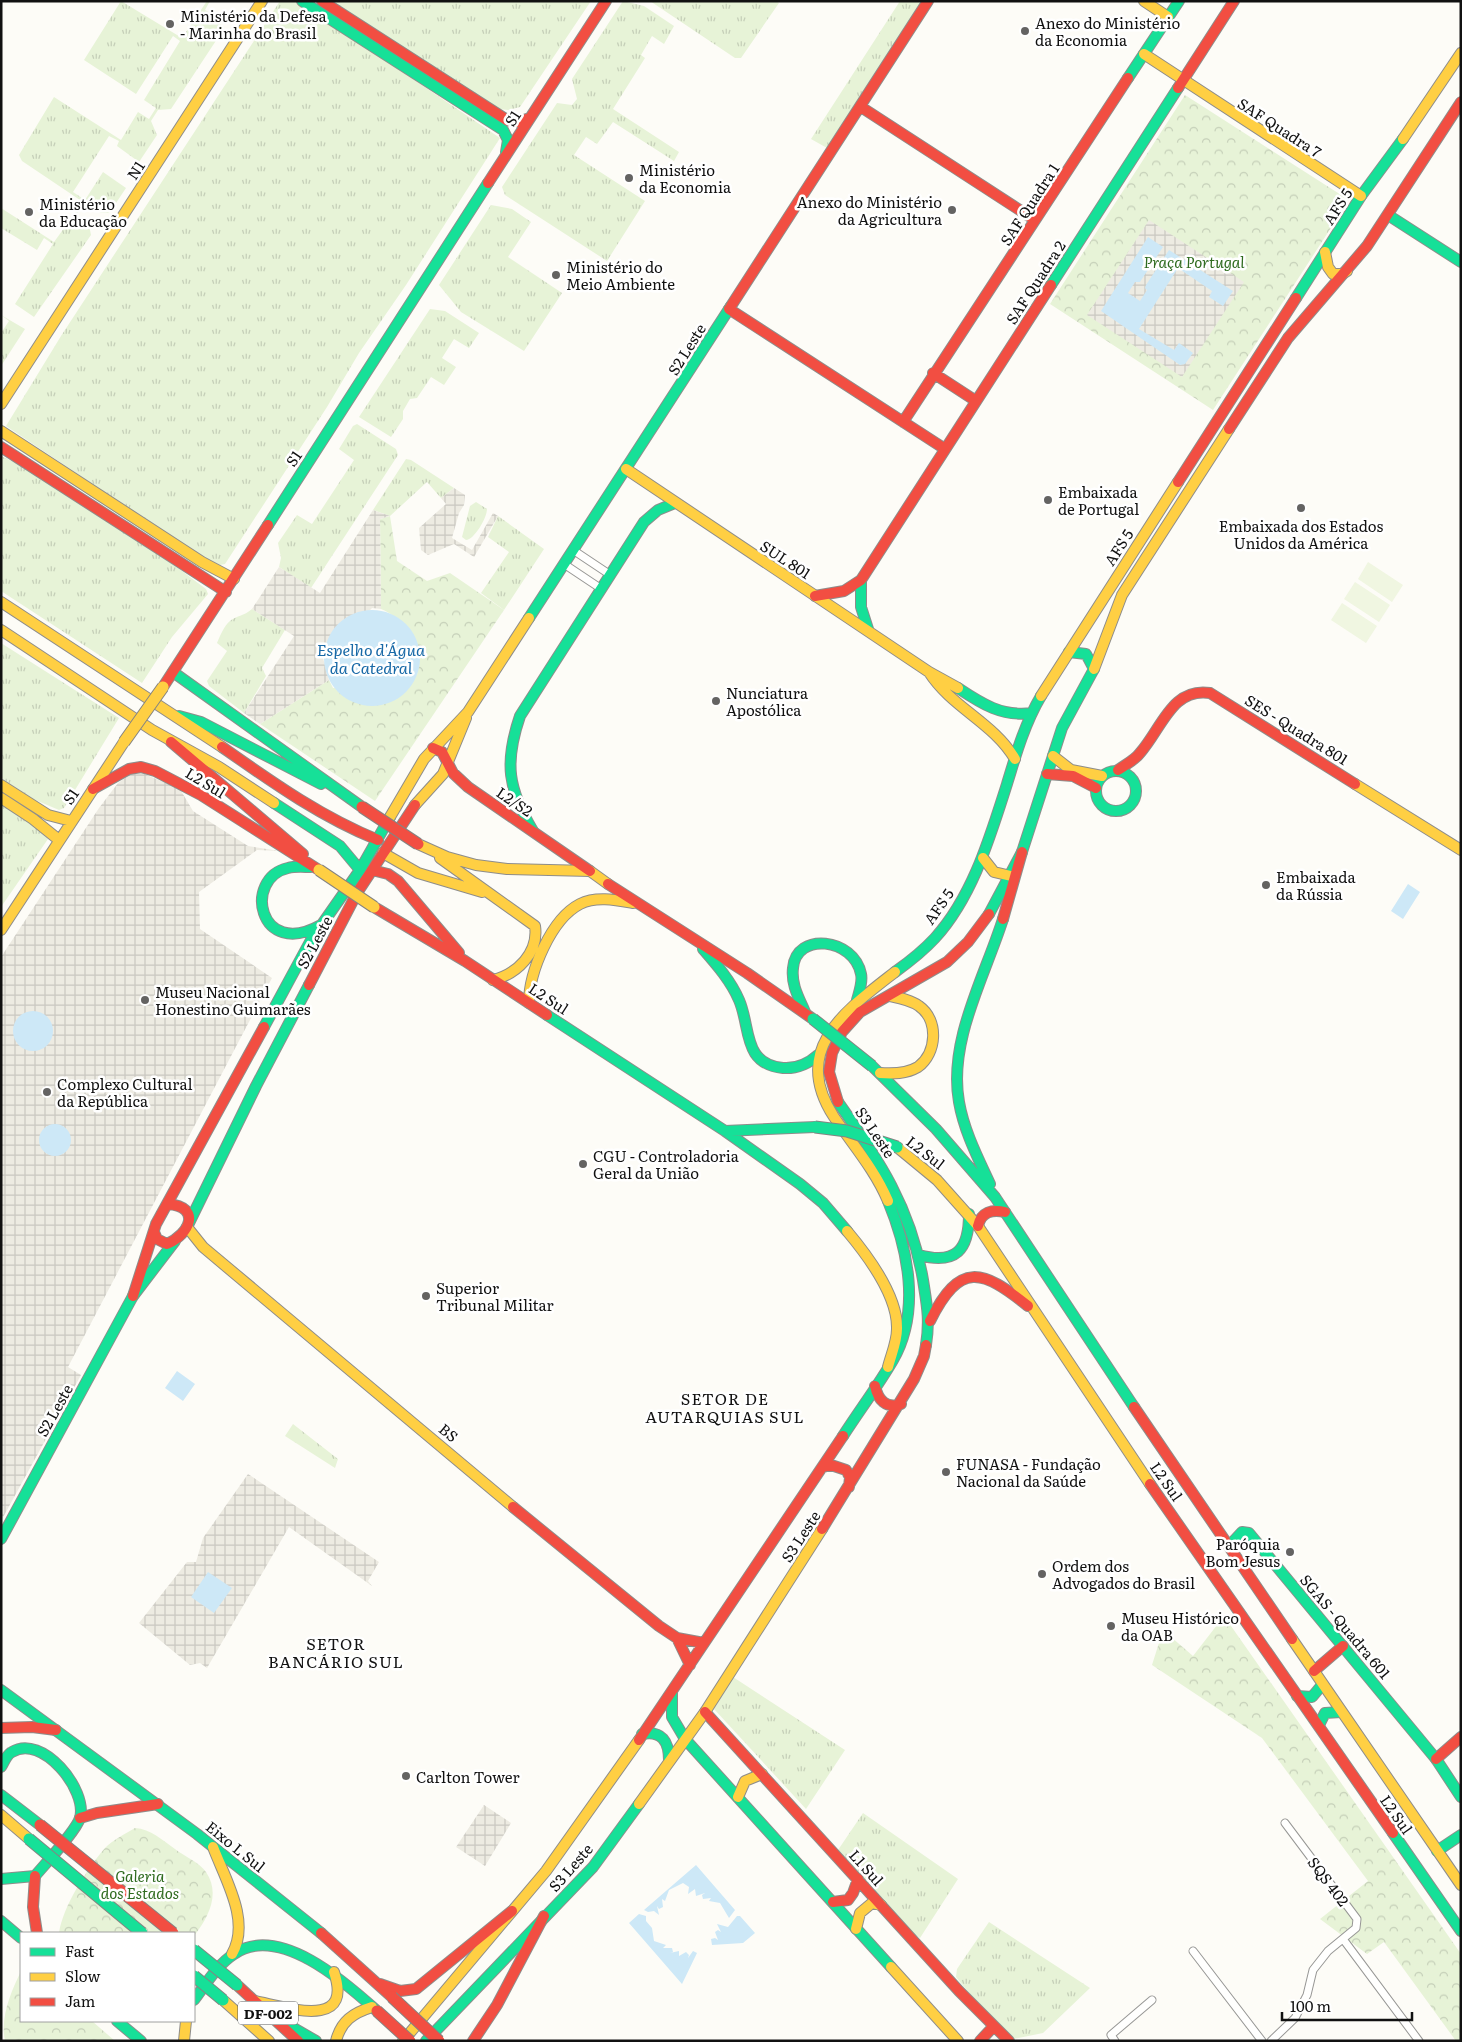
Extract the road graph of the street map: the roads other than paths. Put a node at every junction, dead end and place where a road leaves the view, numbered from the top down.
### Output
1 (262, 1) edge
2 (302, 1) edge
3 (322, 1) edge
4 (606, 1) edge
5 (928, 1) edge
6 (1144, 1) edge
7 (1179, 1) edge
8 (1234, 1) edge
9 (1168, 17) junction
10 (1461, 53) edge
11 (1144, 54) junction
12 (1183, 81) junction
13 (1461, 102) edge
14 (861, 108) junction
15 (530, 118) junction
16 (506, 155) junction
17 (1361, 196) junction
18 (1388, 215) junction
19 (1035, 220) junction
20 (1326, 251) junction
21 (1461, 262) edge
22 (1352, 267) junction
23 (729, 308) junction
24 (933, 374) junction
25 (976, 401) junction
26 (1, 404) edge
27 (902, 422) junction
28 (1, 432) edge
29 (1, 447) edge
30 (945, 449) junction
31 (626, 469) junction
32 (675, 503) junction
33 (573, 550) junction
34 (564, 564) junction
35 (610, 574) junction
36 (234, 579) junction
37 (861, 580) junction
38 (600, 588) junction
39 (226, 592) junction
40 (815, 596) junction
41 (1, 602) edge
42 (1, 630) edge
43 (868, 630) junction
44 (1069, 652) junction
45 (1094, 669) junction
46 (173, 672) junction
47 (929, 672) junction
48 (971, 696) junction
49 (964, 707) junction
50 (468, 712) junction
51 (1032, 713) junction
52 (179, 716) junction
53 (171, 742) junction
54 (433, 748) junction
55 (1139, 755) junction
56 (1053, 756) junction
57 (1015, 759) junction
58 (448, 763) junction
59 (1118, 770) junction
60 (1047, 774) junction
61 (1102, 776) junction
62 (412, 780) junction
63 (1135, 784) junction
64 (1, 785) edge
65 (1096, 788) junction
66 (93, 789) junction
67 (428, 792) junction
68 (341, 793) junction
69 (1, 798) edge
70 (71, 821) junction
71 (533, 831) junction
72 (59, 840) junction
73 (378, 840) junction
74 (422, 845) junction
75 (1459, 851) edge
76 (1022, 852) junction
77 (383, 853) junction
78 (983, 858) junction
79 (317, 869) junction
80 (360, 870) junction
81 (372, 870) junction
82 (590, 871) junction
83 (1011, 876) junction
84 (488, 894) junction
85 (637, 904) junction
86 (321, 925) junction
87 (1, 930) edge
88 (694, 939) junction
89 (465, 961) junction
90 (493, 980) junction
91 (890, 996) junction
92 (857, 1000) junction
93 (529, 1003) junction
94 (810, 1017) junction
95 (270, 1018) junction
96 (284, 1031) junction
97 (818, 1055) junction
98 (876, 1070) junction
99 (725, 1131) junction
100 (995, 1197) junction
101 (168, 1204) junction
102 (1005, 1212) junction
103 (970, 1214) junction
104 (978, 1226) junction
105 (154, 1232) junction
106 (183, 1232) junction
107 (919, 1255) junction
108 (134, 1296) junction
109 (1035, 1311) junction
110 (930, 1321) junction
111 (888, 1367) junction
112 (875, 1386) junction
113 (901, 1404) junction
114 (823, 1467) junction
115 (849, 1488) junction
116 (1, 1539) edge
117 (1229, 1546) junction
118 (677, 1638) junction
119 (704, 1643) junction
120 (1343, 1646) junction
121 (690, 1665) junction
122 (1314, 1671) junction
123 (1322, 1685) junction
124 (1, 1690) edge
125 (672, 1693) junction
126 (1297, 1696) junction
127 (705, 1712) junction
128 (1341, 1712) junction
129 (1319, 1726) junction
130 (1, 1728) edge
131 (56, 1730) junction
132 (642, 1734) junction
133 (1461, 1737) edge
134 (685, 1739) junction
135 (1436, 1759) junction
136 (669, 1760) junction
137 (1, 1767) edge
138 (762, 1774) junction
139 (1, 1786) edge
140 (738, 1797) junction
141 (1461, 1797) edge
142 (6, 1799) edge
143 (158, 1804) junction
144 (1, 1815) edge
145 (80, 1818) junction
146 (1285, 1823) dead end
147 (1461, 1835) edge
148 (213, 1847) junction
149 (1438, 1851) junction
150 (36, 1876) junction
151 (1, 1879) edge
152 (858, 1879) junction
153 (1461, 1885) edge
154 (833, 1902) junction
155 (882, 1905) junction
156 (512, 1911) junction
157 (544, 1916) junction
158 (1, 1921) edge
159 (856, 1929) junction
160 (38, 1932) edge
161 (141, 1932) edge
162 (172, 1932) edge
163 (1461, 1932) edge
164 (20, 1937) edge
165 (1343, 1939) junction
166 (195, 1951) edge
167 (1193, 1952) dead end
168 (231, 1956) junction
169 (334, 1972) junction
170 (195, 1977) edge
171 (373, 1982) junction
172 (195, 1999) edge
173 (1152, 2000) dead end
174 (254, 2001) junction
175 (374, 2009) junction
176 (269, 2014) junction
177 (118, 2022) edge
178 (186, 2022) edge
179 (993, 2027) junction
180 (265, 2039) edge
181 (141, 2041) edge
182 (184, 2041) edge
183 (298, 2041) edge
184 (316, 2041) edge
185 (336, 2041) edge
186 (403, 2041) edge
187 (410, 2041) edge
188 (426, 2041) edge
189 (438, 2041) edge
190 (472, 2041) edge
191 (958, 2041) edge
192 (980, 2041) edge
193 (1009, 2041) edge
194 (1115, 2041) edge
195 (1262, 2041) edge
196 (1271, 2041) edge
197 (1419, 2041) edge

1 - 26 main road, N1
2 - 16 main road
3 - 15 main road
4 - 15 main road, S1
5 - 14 main road, S2 Leste
6 - 9 main road
7 - 9 main road, SAF Quadra 1
8 - 12 main road, SAF Quadra 2
9 - 11 main road, SAF Quadra 1
10 - 17 main road, AFS 5
11 - 12 main road, SAF Quadra 7
11 - 19 main road, SAF Quadra 1
12 - 17 main road, SAF Quadra 7
12 - 25 main road, SAF Quadra 2
13 - 18 main road, AFS 5
14 - 19 main road
14 - 23 main road, S2 Leste
15 - 16 main road, S1
16 - 36 main road, S1
17 - 20 main road, AFS 5
18 - 21 main road
18 - 22 main road, AFS 5
19 - 24 main road, SAF Quadra 1
20 - 22 main road
20 - 44 main road, AFS 5
22 - 45 main road, AFS 5
23 - 27 main road
23 - 31 main road, S2 Leste
24 - 25 main road
24 - 27 main road, SAF Quadra 1
25 - 30 main road, SAF Quadra 2
27 - 30 main road
28 - 36 main road
29 - 39 main road
30 - 37 main road, SAF Quadra 2
31 - 32 main road, SUL 801
31 - 33 main road, S2 Leste
32 - 35 main road
32 - 40 main road, SUL 801
33 - 34 main road, S2 Leste
33 - 35 street
34 - 38 street
34 - 50 main road, S2 Leste
35 - 38 main road
36 - 39 main road, S1
37 - 40 main road, SAF Quadra 2
37 - 43 main road
38 - 71 main road
39 - 46 main road, S1
40 - 43 main road, SUL 801
41 - 52 main road
42 - 53 main road
43 - 47 main road, SUL 801
44 - 45 main road
44 - 51 main road, AFS 5
45 - 56 main road, AFS 5
46 - 66 main road, S1, bridge
46 - 68 main road
47 - 48 main road, SUL 801
47 - 49 main road, SUL 801
48 - 49 main road
48 - 51 main road, SUL 801
49 - 57 main road, SUL 801
50 - 54 main road, S2 Leste
50 - 58 main road, S2 Leste
51 - 57 main road, AFS 5
52 - 68 main road
52 - 73 main road
53 - 79 main road
53 - 80 main road
54 - 58 main road, L2/S2
54 - 62 main road, S2 Leste
55 - 59 main road, SES - Quadra 801
55 - 63 main road, SES - Quadra 801
55 - 75 main road, SES - Quadra 801
56 - 60 main road, AFS 5
56 - 61 main road
57 - 78 main road, AFS 5
58 - 67 main road, S2 Leste
58 - 71 main road, L2/S2
59 - 61 main road
59 - 63 main road
60 - 65 main road
60 - 76 main road, AFS 5
61 - 65 main road
62 - 67 main road
62 - 73 main road, S2 Leste
63 - 65 main road
64 - 70 main road
66 - 70 main road, S1
66 - 79 main road, L2 Sul
67 - 77 main road, S2 Leste
68 - 74 main road, bridge
69 - 72 main road
70 - 72 main road, S1
71 - 82 main road, L2/S2
72 - 87 main road, S1
73 - 80 main road, S2 Leste
74 - 82 main road
74 - 84 main road
76 - 83 main road, AFS 5
76 - 100 main road
77 - 81 main road, S2 Leste
77 - 84 main road
78 - 83 main road
78 - 92 main road, AFS 5
79 - 86 main road
79 - 89 main road, L2 Sul, bridge
80 - 86 main road, S2 Leste
81 - 89 main road
81 - 96 main road, S2 Leste
82 - 85 main road, L2 Sul
83 - 91 main road, AFS 5
84 - 90 main road
85 - 88 main road, L2 Sul
85 - 93 main road
86 - 95 main road, S2 Leste
88 - 94 main road, L2 Sul
88 - 97 main road
89 - 90 main road, L2 Sul
90 - 93 main road, L2 Sul
91 - 98 main road
91 - 107 main road, S3 Leste
92 - 94 main road
92 - 97 main road, AFS 5
93 - 99 main road, L2 Sul
94 - 98 main road, L2 Sul, bridge
95 - 96 main road
95 - 101 main road, S2 Leste
96 - 106 main road, S2 Leste
97 - 111 main road, S3 Leste
98 - 100 main road, L2 Sul
99 - 103 main road, L2 Sul, bridge
99 - 111 main road
100 - 102 main road, L2 Sul
101 - 105 main road
101 - 106 main road
102 - 104 main road
102 - 117 main road, L2 Sul
103 - 104 main road, L2 Sul
103 - 107 main road
104 - 109 main road, L2 Sul
105 - 106 main road
105 - 108 main road, S2 Leste
106 - 108 main road, S2 Leste
106 - 118 main road, BS
107 - 110 main road, S3 Leste
108 - 116 main road, S2 Leste
109 - 110 main road
109 - 126 main road, L2 Sul
110 - 113 main road, S3 Leste
111 - 112 main road, S3 Leste
112 - 113 main road
112 - 114 main road, S3 Leste
113 - 115 main road, S3 Leste
114 - 115 main road
114 - 119 main road, S3 Leste
115 - 127 main road, S3 Leste
117 - 120 main road, SGAS - Quadra 601
117 - 122 main road, L2 Sul
118 - 119 main road, BS
118 - 121 main road, BS
119 - 121 main road, S3 Leste
120 - 122 main road
120 - 135 main road, SGAS - Quadra 601
121 - 125 main road, S3 Leste
122 - 123 main road, L2 Sul
123 - 126 main road
123 - 128 main road, L2 Sul
124 - 131 main road, Eixo L Sul
125 - 132 main road, S3 Leste
125 - 134 main road
126 - 129 main road, L2 Sul
127 - 134 main road, S3 Leste
127 - 138 main road, L1 Sul
128 - 129 main road
128 - 149 main road, L2 Sul
129 - 163 main road, L2 Sul
130 - 131 main road
131 - 143 main road, Eixo L Sul
132 - 136 main road
132 - 156 main road, S3 Leste
133 - 135 main road
134 - 136 main road, S3 Leste
134 - 140 main road
135 - 141 main road, SGAS - Quadra 601
136 - 157 main road, S3 Leste
137 - 145 main road
138 - 140 main road
138 - 152 main road, L1 Sul
139 - 142 main road
140 - 154 main road
142 - 162 main road, bridge
143 - 145 main road
143 - 148 main road, Eixo L Sul
144 - 161 main road, bridge
145 - 150 main road
146 - 165 street, SQS 402
147 - 149 main road
148 - 168 main road
148 - 171 main road, Eixo L Sul
149 - 153 main road, L2 Sul
150 - 151 main road
150 - 160 main road
152 - 154 main road
152 - 155 main road, L1 Sul
154 - 159 main road
155 - 159 main road
155 - 179 main road, L1 Sul
156 - 171 main road
156 - 186 main road, S3 Leste
157 - 188 main road, S3 Leste
157 - 190 main road
158 - 164 main road
159 - 191 main road
165 - 196 street, SQS 402
165 - 197 street
166 - 174 main road, DF-002, bridge
167 - 195 street
168 - 169 main road
168 - 172 main road
169 - 174 main road
169 - 175 main road
170 - 180 main road, DF-002, bridge
171 - 189 main road, Eixo L Sul, bridge
173 - 194 street
174 - 176 main road, DF-002
175 - 185 main road
175 - 187 main road, bridge
176 - 183 main road, DF-002
176 - 184 main road
177 - 181 main road
178 - 182 main road
179 - 192 main road
179 - 193 main road, L1 Sul

